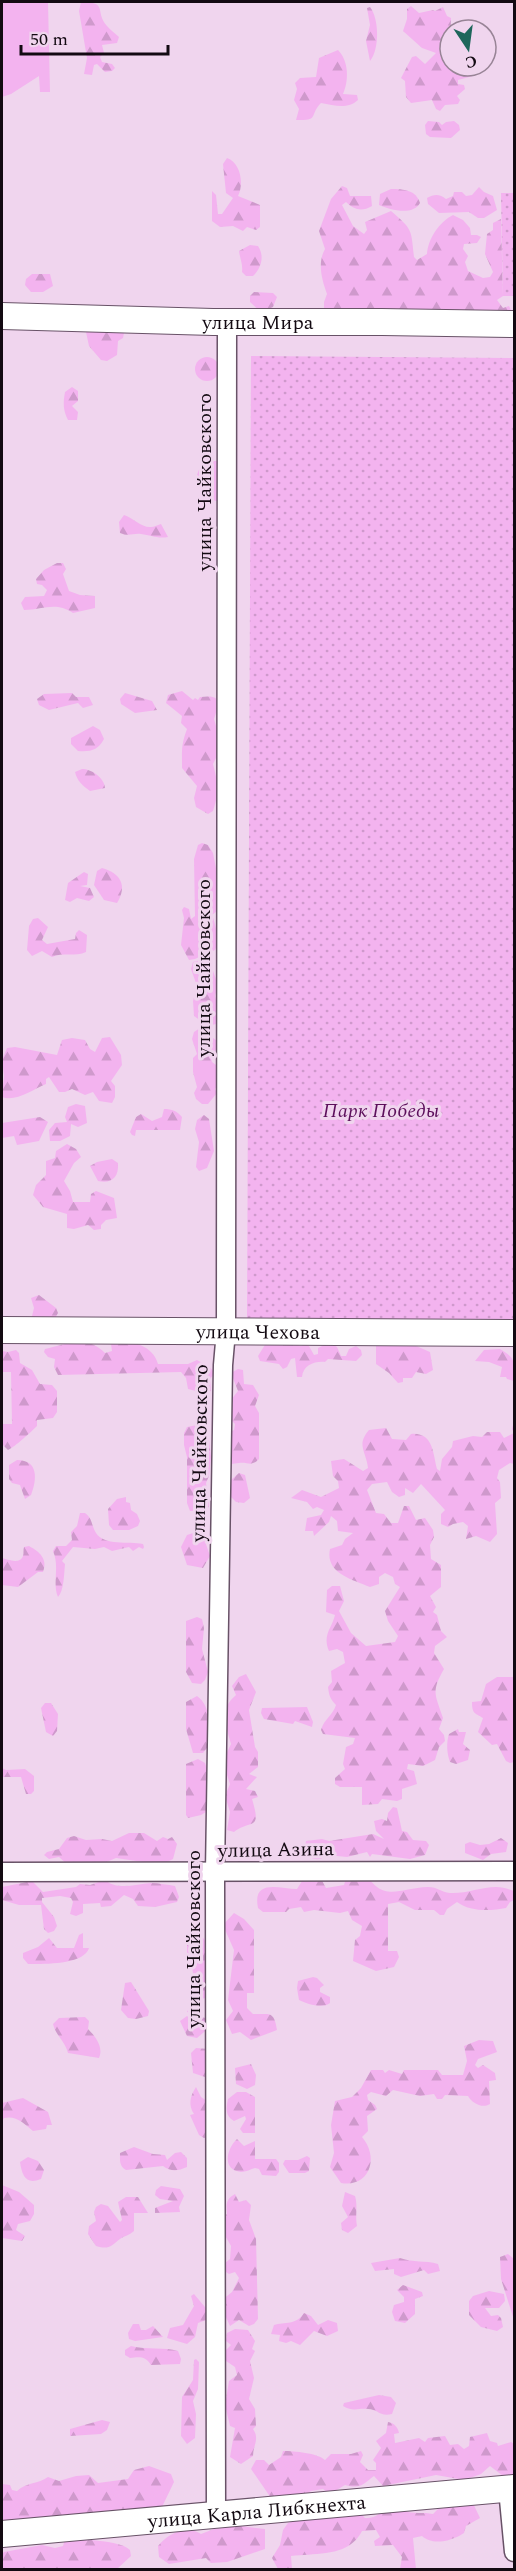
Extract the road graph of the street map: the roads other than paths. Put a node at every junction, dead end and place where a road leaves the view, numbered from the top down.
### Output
1 (2, 316) edge
2 (227, 322) junction
3 (514, 324) edge
4 (2, 1330) edge
5 (226, 1331) junction
6 (514, 1333) edge
7 (514, 1870) edge
8 (2, 1872) edge
9 (214, 1872) junction
10 (511, 2488) edge
11 (216, 2514) junction
12 (2, 2534) edge
13 (514, 2552) edge

1 - 2 main road, улица Мира
2 - 3 main road, улица Мира
2 - 5 street, улица Чайковского
4 - 5 main road, улица Чехова
5 - 6 main road, улица Чехова
5 - 9 street, улица Чайковского
7 - 9 street, улица Азина
8 - 9 street, улица Азина
9 - 11 street, улица Чайковского
10 - 11 main road, улица Карла Либкнехта
10 - 13 street
11 - 12 main road, улица Карла Либкнехта

